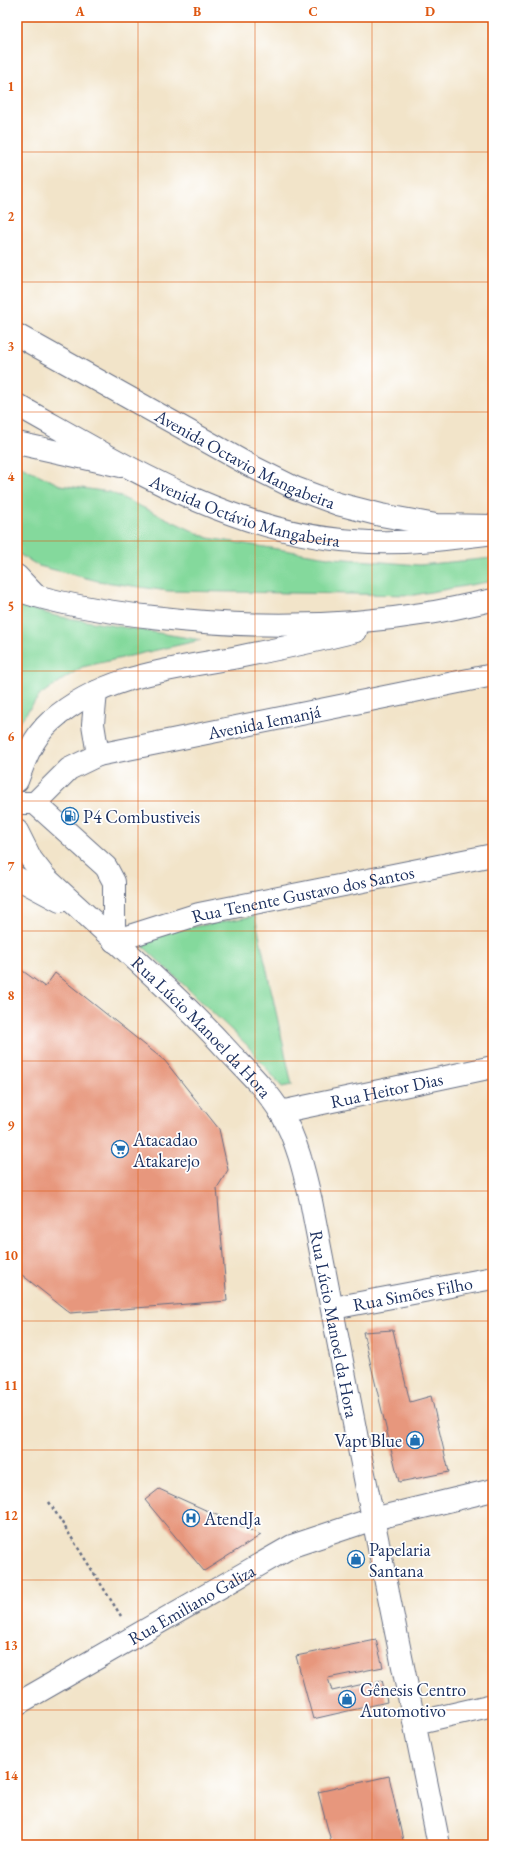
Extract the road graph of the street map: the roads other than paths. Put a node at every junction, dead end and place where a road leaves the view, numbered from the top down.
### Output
1 (17, 335) edge
2 (17, 405) edge
3 (17, 443) edge
4 (134, 470) junction
5 (493, 526) edge
6 (493, 533) edge
7 (17, 576) edge
8 (26, 593) edge
9 (493, 600) edge
10 (428, 613) junction
11 (493, 675) edge
12 (96, 692) junction
13 (98, 755) junction
14 (17, 781) edge
15 (26, 803) edge
16 (17, 831) edge
17 (493, 855) edge
18 (17, 878) edge
19 (86, 916) junction
20 (114, 941) junction
21 (493, 1067) edge
22 (280, 1112) junction
23 (493, 1278) edge
24 (332, 1308) junction
25 (493, 1490) edge
26 (373, 1519) junction
27 (17, 1704) edge
28 (493, 1705) edge
29 (415, 1723) junction
30 (439, 1845) edge

1 - 5 street, Avenida Octavio Mangabeira
2 - 4 street, Avenida Octávio Mangabeira
3 - 4 street
4 - 6 street, Avenida Octávio Mangabeira
7 - 8 street
8 - 10 street
9 - 10 street
10 - 12 street
11 - 13 street, Avenida Iemanjá
12 - 13 street
12 - 14 street
13 - 15 street, Avenida Iemanjá
15 - 20 street
16 - 19 street
17 - 20 street, Rua Tenente Gustavo dos Santos
18 - 19 street
19 - 20 street, Rua Lúcio Manoel da Hora
20 - 22 street, Rua Lúcio Manoel da Hora
21 - 22 street, Rua Heitor Dias
22 - 24 street, Rua Lúcio Manoel da Hora
23 - 24 street, Rua Simões Filho
24 - 26 street, Rua Lúcio Manoel da Hora
25 - 26 street, Rua Emiliano Galiza
26 - 27 street, Rua Emiliano Galiza
26 - 29 street, Rua Lúcio Manoel da Hora
28 - 29 street
29 - 30 street, Rua Lúcio Manoel da Hora

